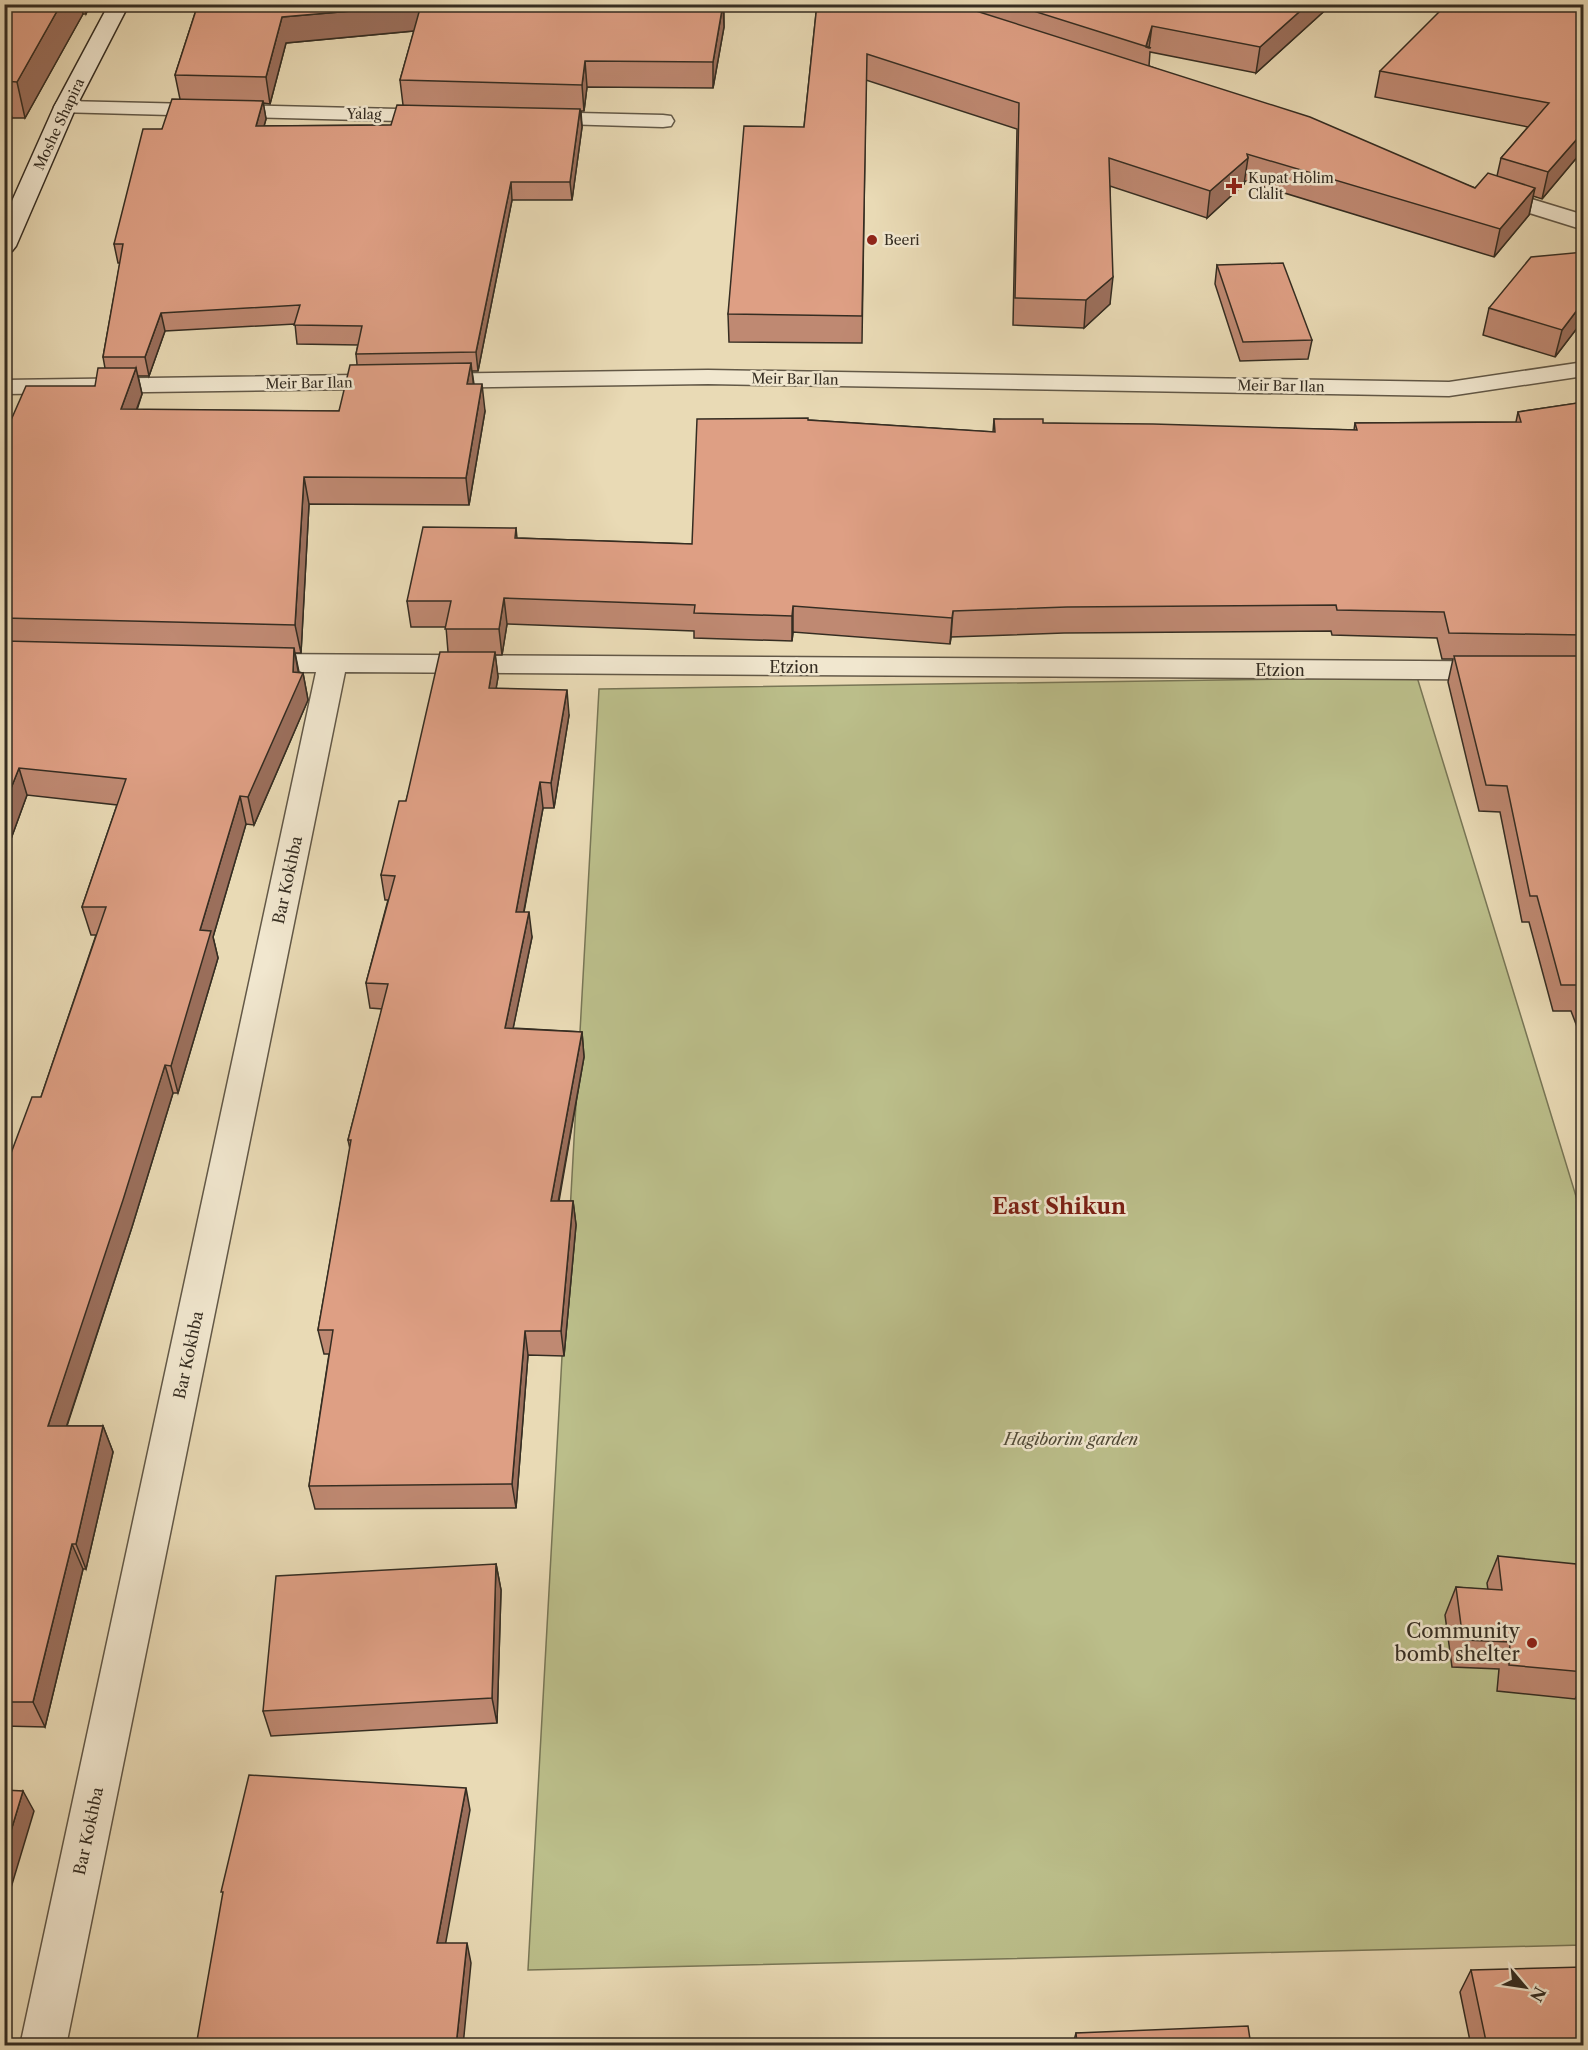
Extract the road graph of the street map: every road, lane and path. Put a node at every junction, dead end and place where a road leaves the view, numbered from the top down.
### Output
1 (119, 4) edge
2 (64, 107) junction
3 (460, 116) edge
4 (519, 117) edge
5 (663, 121) dead end
6 (1469, 186) edge
7 (1584, 223) edge
8 (4, 246) edge
9 (1584, 369) edge
10 (4, 387) edge
11 (226, 662) edge
12 (332, 665) junction
13 (1584, 671) edge
14 (44, 2046) edge

1 - 2 street, Moshe Shapira
2 - 3 street, Yalag
2 - 8 street, Moshe Shapira
4 - 5 street
6 - 7 street
9 - 10 street, Meir Bar Ilan
11 - 12 street, Etzion
12 - 13 street, Etzion
12 - 14 street, Bar Kokhba

